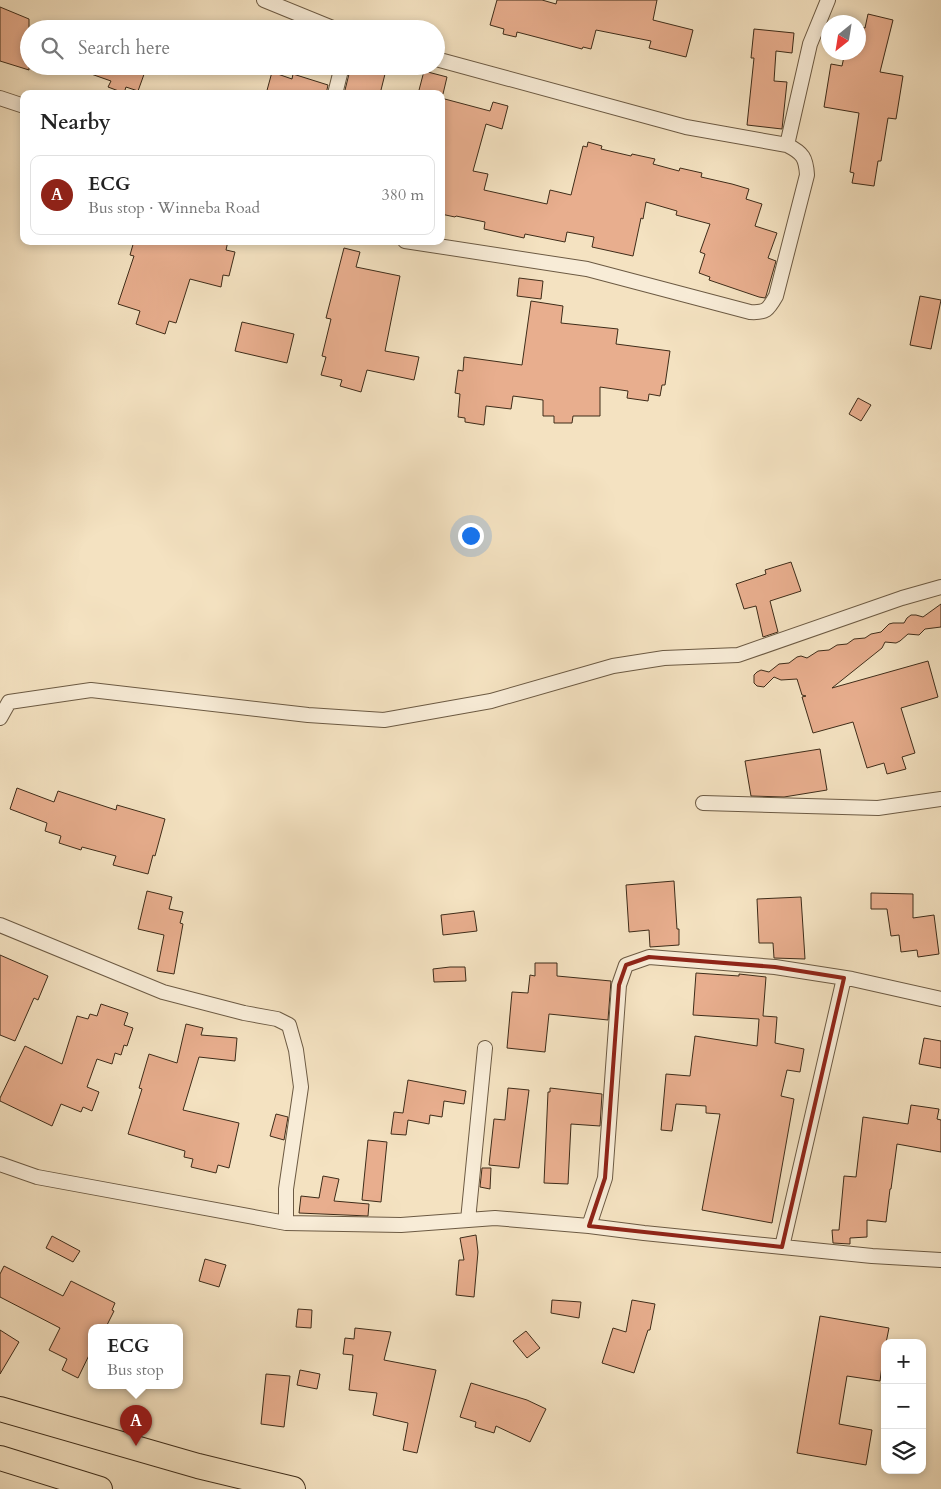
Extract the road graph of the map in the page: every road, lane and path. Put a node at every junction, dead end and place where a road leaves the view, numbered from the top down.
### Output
1 (264, 0) edge
2 (828, 0) edge
3 (313, 20) edge
4 (445, 60) edge
5 (340, 75) edge
6 (336, 90) edge
7 (0, 98) edge
8 (20, 105) edge
9 (787, 145) junction
10 (432, 245) edge
11 (941, 587) edge
12 (0, 718) edge
13 (941, 799) edge
14 (703, 803) dead end
15 (0, 925) edge
16 (844, 978) junction
17 (941, 999) edge
18 (486, 1048) dead end
19 (0, 1164) edge
20 (468, 1220) junction
21 (286, 1223) junction
22 (589, 1226) junction
23 (782, 1247) junction
24 (941, 1260) edge
25 (0, 1409) edge
26 (0, 1458) edge
27 (100, 1489) edge
28 (293, 1489) edge

1 - 3 street
2 - 9 street
4 - 9 street
5 - 6 street
7 - 8 street
9 - 10 street
11 - 12 street
13 - 14 street
15 - 21 street
16 - 17 street
16 - 22 street
16 - 23 street
18 - 20 street
19 - 21 street
20 - 21 street
20 - 22 street
22 - 23 street
23 - 24 street
25 - 28 highway
26 - 27 highway

